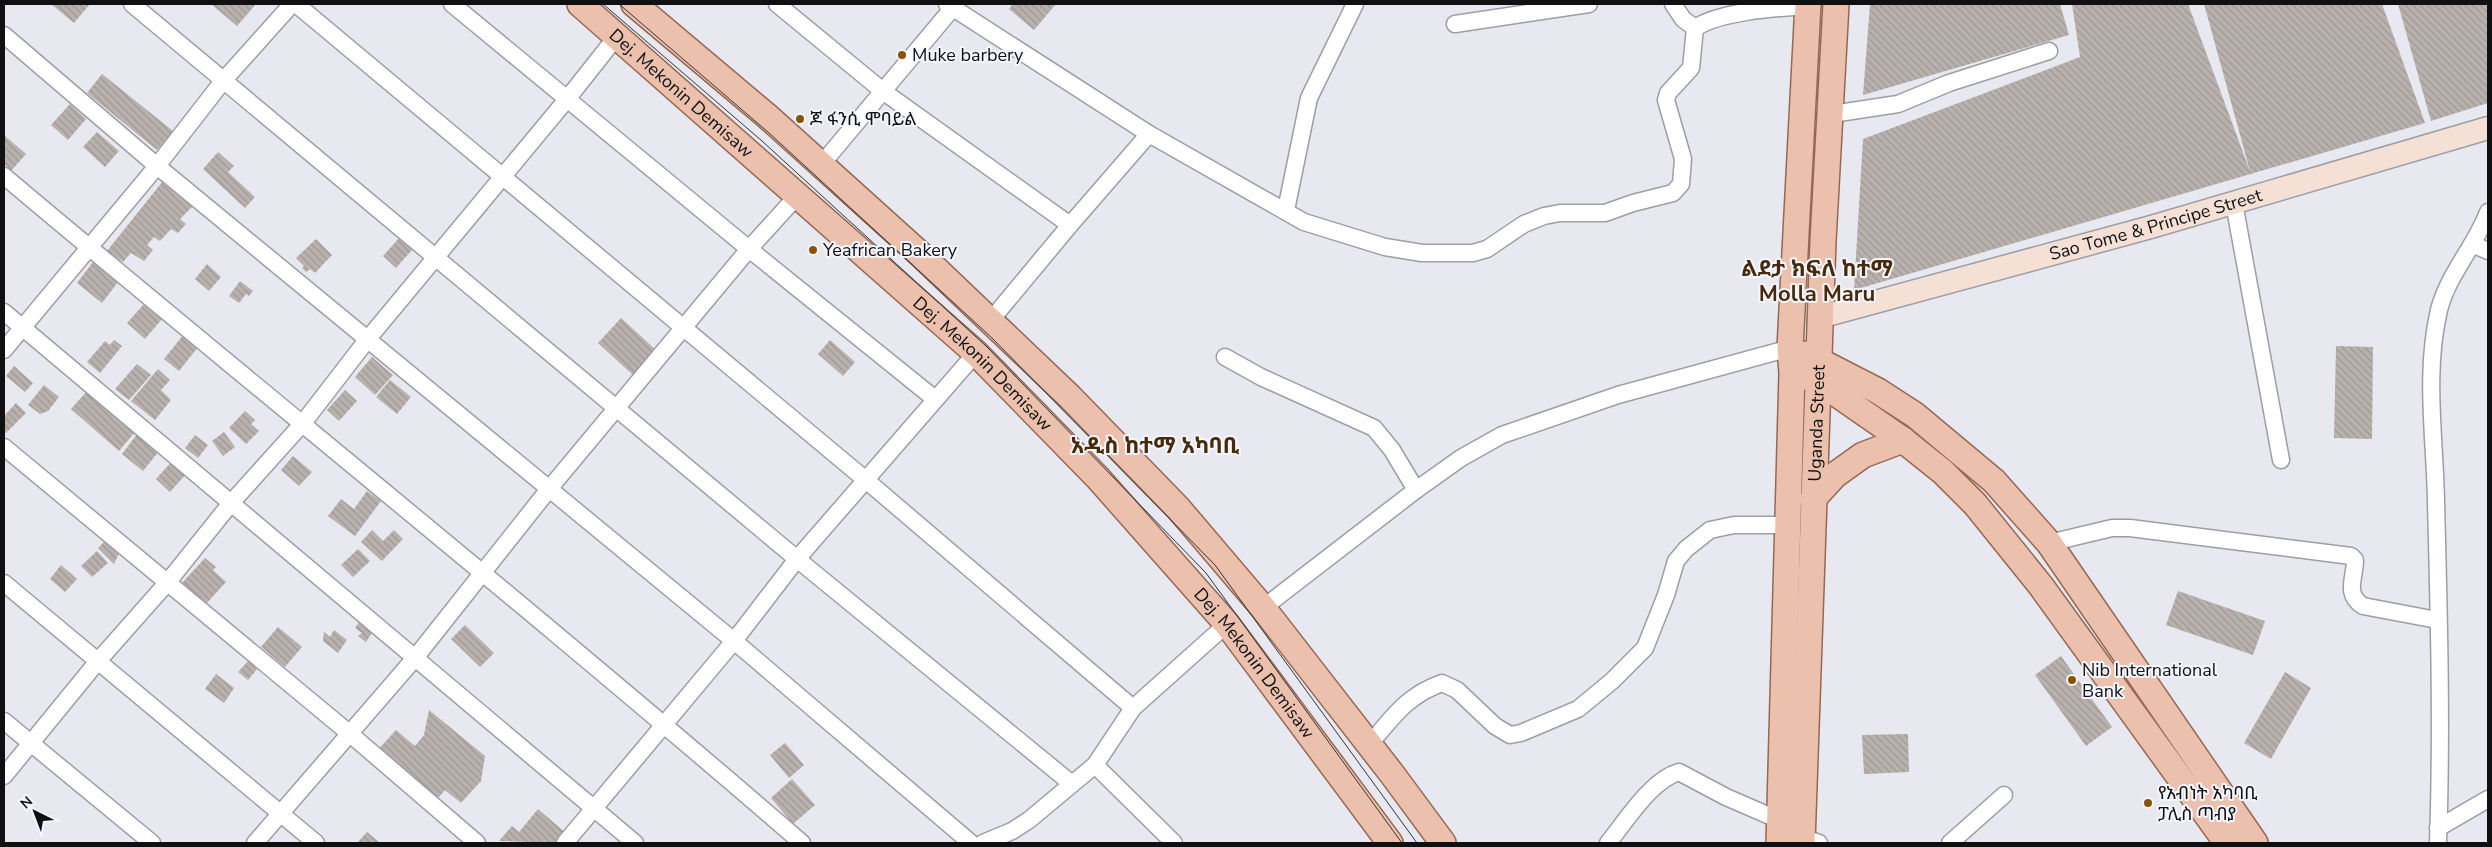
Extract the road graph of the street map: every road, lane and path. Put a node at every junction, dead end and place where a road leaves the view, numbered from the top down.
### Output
1 (132, 4) edge
2 (292, 4) edge
3 (296, 4) edge
4 (452, 4) edge
5 (580, 4) edge
6 (778, 4) edge
7 (1355, 4) edge
8 (1589, 4) edge
9 (1673, 4) edge
10 (1836, 4) edge
11 (952, 5) edge
12 (1808, 5) edge
13 (642, 6) edge
14 (1760, 6) edge
15 (1455, 24) dead end
16 (1695, 28) junction
17 (4, 35) edge
18 (617, 36) junction
19 (2049, 51) dead end
20 (223, 81) junction
21 (884, 92) junction
22 (568, 98) junction
23 (1832, 114) junction
24 (2488, 128) edge
25 (1149, 134) junction
26 (821, 165) junction
27 (157, 166) junction
28 (4, 176) edge
29 (502, 176) junction
30 (798, 195) junction
31 (2234, 202) junction
32 (1286, 210) junction
33 (2488, 212) edge
34 (1070, 225) junction
35 (2472, 244) junction
36 (88, 247) junction
37 (749, 249) junction
38 (2488, 251) edge
39 (435, 258) junction
40 (4, 312) edge
41 (1820, 317) junction
42 (991, 320) junction
43 (22, 327) junction
44 (682, 328) junction
45 (367, 340) junction
46 (1790, 348) junction
47 (4, 350) edge
48 (976, 353) junction
49 (1225, 358) dead end
50 (1819, 370) junction
51 (1792, 372) junction
52 (935, 399) junction
53 (616, 409) junction
54 (303, 423) junction
55 (1903, 440) junction
56 (4, 447) edge
57 (2281, 460) dead end
58 (867, 481) junction
59 (549, 489) junction
60 (1416, 490) junction
61 (1813, 499) junction
62 (231, 503) junction
63 (1788, 525) junction
64 (2049, 542) junction
65 (797, 559) junction
66 (482, 572) junction
67 (4, 583) edge
68 (167, 583) junction
69 (1263, 608) junction
70 (2438, 620) junction
71 (1227, 624) junction
72 (734, 641) junction
73 (414, 658) junction
74 (98, 661) junction
75 (1133, 708) junction
76 (4, 721) edge
77 (664, 724) junction
78 (348, 733) junction
79 (31, 743) junction
80 (1369, 745) junction
81 (1095, 765) junction
82 (4, 776) edge
83 (1072, 784) junction
84 (2004, 795) dead end
85 (2488, 800) edge
86 (593, 808) junction
87 (281, 813) junction
88 (2438, 836) edge
89 (1796, 837) edge
90 (152, 843) edge
91 (254, 843) edge
92 (316, 843) edge
93 (477, 843) edge
94 (565, 843) edge
95 (635, 843) edge
96 (802, 843) edge
97 (971, 843) edge
98 (983, 843) edge
99 (1174, 843) edge
100 (1390, 843) edge
101 (1443, 843) edge
102 (1608, 843) edge
103 (1950, 843) edge
104 (2227, 843) edge
105 (2255, 843) edge

1 - 20 street
2 - 20 street
3 - 29 street
4 - 22 street
5 - 18 main road, Dej. Mekonin Demisaw
6 - 21 street
7 - 32 street
8 - 15 street
9 - 16 street
10 - 23 main road, Uganda Street
11 - 21 street
11 - 25 street
12 - 14 street
12 - 46 main road, Uganda Street
13 - 26 main road, Dej. Mekonin Demisaw
14 - 16 street
16 - 32 street
17 - 27 street
18 - 22 street
18 - 30 main road, Dej. Mekonin Demisaw
19 - 23 street
20 - 27 street
20 - 39 street
21 - 26 street
21 - 34 street
22 - 29 street
22 - 37 street
23 - 41 main road, Uganda Street
24 - 31 main road, Sao Tome & Principe Street
25 - 32 street
25 - 34 street
26 - 42 main road, Dej. Mekonin Demisaw
27 - 36 street
27 - 45 street
28 - 36 street
29 - 39 street
29 - 44 street
30 - 37 street
30 - 48 main road, Dej. Mekonin Demisaw
31 - 41 main road, Sao Tome & Principe Street
31 - 57 street
33 - 35 street
34 - 42 street
35 - 38 street
35 - 70 street
36 - 43 street
36 - 54 street
37 - 44 street
37 - 52 street
39 - 45 street
39 - 53 street
40 - 43 street
41 - 50 main road, Uganda Street
42 - 69 main road, Dej. Mekonin Demisaw
43 - 47 street
43 - 62 street
44 - 53 street
44 - 58 street
45 - 54 street
45 - 59 street
46 - 50 main road
46 - 51 main road, Uganda Street
46 - 60 street
48 - 52 street
48 - 71 main road, Dej. Mekonin Demisaw
49 - 60 street
50 - 51 main road
50 - 55 main road
50 - 61 main road, Uganda Street
50 - 64 main road
51 - 63 main road, Uganda Street
52 - 58 street
53 - 59 street
53 - 65 street
54 - 62 street
54 - 66 street
55 - 61 main road
55 - 104 main road
56 - 68 street
58 - 65 street
58 - 75 street
59 - 66 street
59 - 72 street
60 - 69 street
61 - 89 main road, Uganda Street
62 - 68 street
62 - 73 street
63 - 80 street
63 - 89 main road, Uganda Street
64 - 70 street
64 - 105 main road
65 - 72 street
65 - 83 street
66 - 73 street
66 - 77 street
67 - 74 street
68 - 74 street
68 - 78 street
69 - 80 main road, Dej. Mekonin Demisaw
70 - 88 street
71 - 75 street
71 - 100 main road, Dej. Mekonin Demisaw
72 - 77 street
72 - 97 street
73 - 78 street
73 - 86 street
74 - 79 street
74 - 87 street
75 - 81 street
76 - 79 street
77 - 86 street
77 - 96 street
78 - 87 street
78 - 93 street
79 - 82 street
79 - 90 street
80 - 101 main road, Dej. Mekonin Demisaw
81 - 83 street
81 - 99 street
83 - 98 street
84 - 103 street
85 - 88 street
86 - 94 street
86 - 95 street
87 - 91 street
87 - 92 street
89 - 102 street

